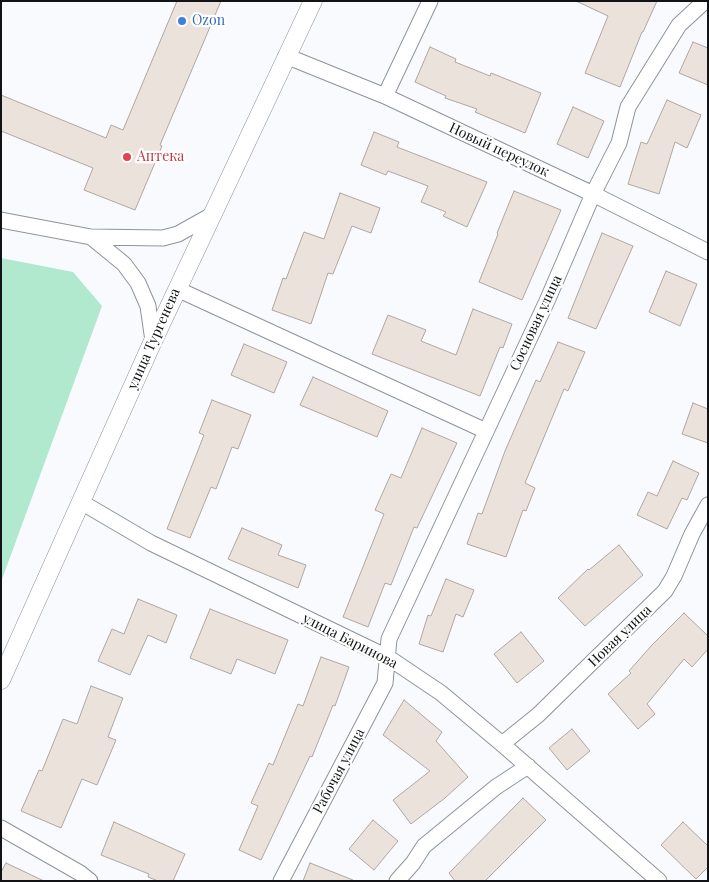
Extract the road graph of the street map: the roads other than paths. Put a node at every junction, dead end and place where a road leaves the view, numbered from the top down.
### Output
1 (313, 1) edge
2 (430, 1) edge
3 (705, 1) edge
4 (286, 56) junction
5 (385, 96) junction
6 (593, 194) junction
7 (212, 215) junction
8 (1, 220) edge
9 (90, 237) junction
10 (708, 252) edge
11 (177, 289) junction
12 (153, 341) junction
13 (486, 430) junction
14 (80, 502) junction
15 (708, 505) edge
16 (389, 658) junction
17 (1, 680) edge
18 (502, 744) junction
19 (528, 766) junction
20 (1, 828) edge
21 (90, 881) edge
22 (280, 881) edge
23 (397, 881) edge
24 (658, 881) edge

1 - 4 street, улица Тургенева
2 - 5 street
3 - 6 street, Сосновая улица
4 - 5 street, Новый переулок
4 - 7 street, улица Тургенева
5 - 6 street, Новый переулок
6 - 10 street, Новый переулок
6 - 13 street, Сосновая улица
7 - 9 street
7 - 11 street, улица Тургенева
8 - 9 street
9 - 12 street
11 - 12 street, улица Тургенева
11 - 13 street
12 - 14 street, улица Тургенева
13 - 16 street, Сосновая улица
14 - 16 street, улица Баринова
14 - 17 street, улица Тургенева
15 - 18 street, Новая улица
16 - 18 street, улица Баринова
16 - 22 street, Рабочая улица
18 - 19 street, улица Баринова
19 - 23 street
19 - 24 street, улица Баринова
20 - 21 street

